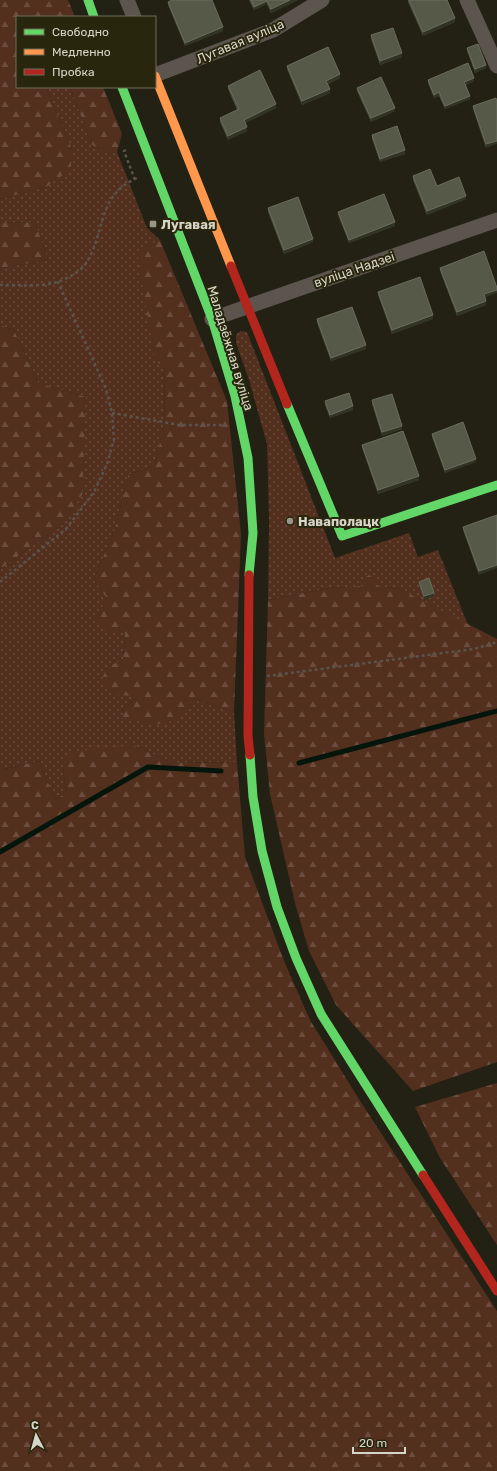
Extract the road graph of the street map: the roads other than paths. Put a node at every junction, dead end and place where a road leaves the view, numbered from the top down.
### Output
1 (88, 0) edge
2 (127, 0) edge
3 (322, 0) edge
4 (467, 0) edge
5 (94, 16) edge
6 (134, 16) edge
7 (497, 66) edge
8 (156, 76) edge
9 (156, 79) edge
10 (122, 88) edge
11 (497, 220) edge
12 (247, 307) junction
13 (212, 319) junction
14 (497, 486) edge
15 (497, 1291) edge

1 - 5 main road
2 - 6 street
3 - 8 street, Лугавая вуліца
4 - 7 street
9 - 12 main road
10 - 13 main road, Маладзёжная вуліца
11 - 12 street, вуліца Надзеі
12 - 13 street, вуліца Надзеі
12 - 14 main road
13 - 15 main road, Маладзёжная вуліца

